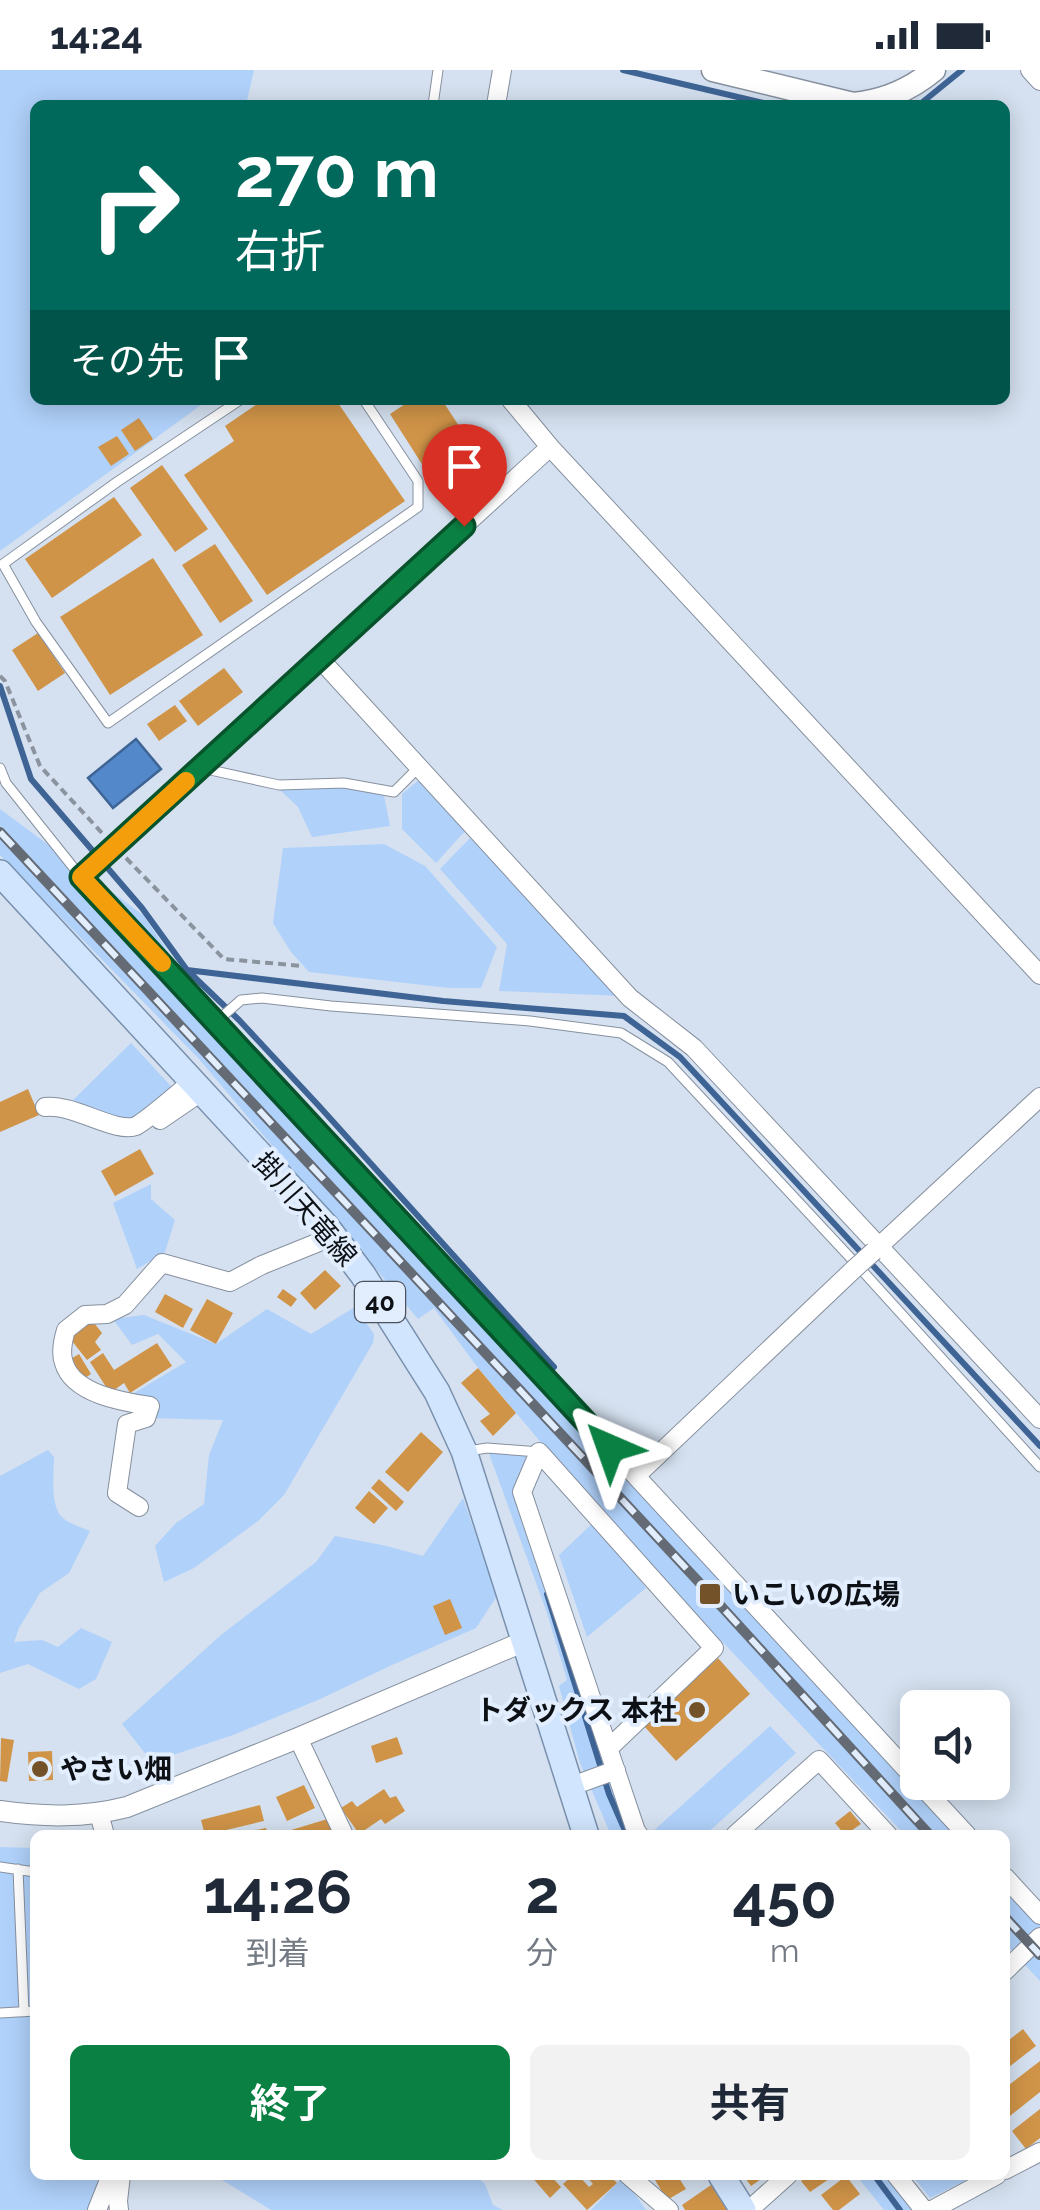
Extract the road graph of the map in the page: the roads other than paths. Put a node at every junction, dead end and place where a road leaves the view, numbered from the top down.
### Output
1 (438, 70) edge
2 (502, 70) edge
3 (713, 70) edge
4 (934, 70) edge
5 (1030, 70) edge
6 (1040, 81) edge
7 (433, 100) edge
8 (497, 100) edge
9 (837, 100) edge
10 (882, 100) edge
11 (232, 405) edge
12 (367, 405) edge
13 (515, 405) edge
14 (550, 446) junction
15 (320, 659) junction
16 (418, 767) junction
17 (0, 768) edge
18 (201, 768) junction
19 (87, 872) junction
20 (0, 873) edge
21 (1040, 975) edge
22 (220, 1018) junction
23 (196, 1087) junction
24 (1040, 1097) edge
25 (45, 1107) dead end
26 (135, 1138) dead end
27 (324, 1139) joint
28 (334, 1236) junction
29 (876, 1248) junction
30 (856, 1268) junction
31 (1040, 1420) edge
32 (464, 1452) junction
33 (539, 1452) junction
34 (1040, 1467) edge
35 (636, 1476) junction
36 (139, 1506) dead end
37 (525, 1641) junction
38 (298, 1738) junction
39 (609, 1748) junction
40 (900, 1762) edge
41 (614, 1771) junction
42 (579, 1784) junction
43 (934, 1800) edge
44 (0, 1811) edge
45 (99, 1814) junction
46 (104, 1830) edge
47 (342, 1830) edge
48 (585, 1830) edge
49 (637, 1830) edge
50 (741, 1830) edge
51 (883, 1830) edge
52 (961, 1830) edge
53 (0, 1867) edge
54 (18, 1870) junction
55 (30, 1871) edge
56 (1010, 1882) edge
57 (1040, 1915) edge
58 (1040, 1937) edge
59 (1010, 1963) edge
60 (30, 2011) edge
61 (0, 2014) edge
62 (1040, 2152) edge
63 (1010, 2167) edge
64 (108, 2180) edge
65 (120, 2180) edge
66 (634, 2180) edge
67 (725, 2180) edge
68 (782, 2180) edge
69 (901, 2180) edge
70 (986, 2180) edge
71 (97, 2210) edge
72 (119, 2210) edge
73 (668, 2210) edge
74 (746, 2210) edge
75 (928, 2210) edge

1 - 7 lane
2 - 8 street
3 - 9 main road
4 - 10 main road
5 - 6 street
11 - 12 lane
13 - 14 street
14 - 15 street
14 - 21 street
15 - 16 street
15 - 18 street
16 - 18 lane
16 - 29 street
17 - 19 lane
18 - 19 street
19 - 22 lane
20 - 23 main road, 掛川天竜線 / 40
22 - 27 lane
22 - 30 lane
23 - 25 street
23 - 26 street
23 - 28 main road, 掛川天竜線 / 40
24 - 29 street
27 - 35 street
28 - 32 main road, 掛川天竜線 / 40
28 - 36 street
29 - 30 street, bridge
29 - 31 street
30 - 34 lane
30 - 35 street
32 - 33 lane
32 - 37 main road, 掛川天竜線 / 40
33 - 39 street
33 - 39 street
35 - 40 street
37 - 38 street
37 - 42 main road, 掛川天竜線 / 40
38 - 45 street
38 - 47 street
39 - 41 street
41 - 42 street
41 - 49 street
42 - 48 main road, 掛川天竜線 / 40
43 - 52 street
44 - 45 street
45 - 46 street
50 - 51 street
53 - 54 lane
54 - 55 lane
54 - 60 lane
56 - 57 street
58 - 59 street
60 - 61 lane
62 - 63 street
64 - 71 street
65 - 72 street
66 - 73 street
67 - 74 main road
68 - 74 street
69 - 75 street
70 - 75 street

